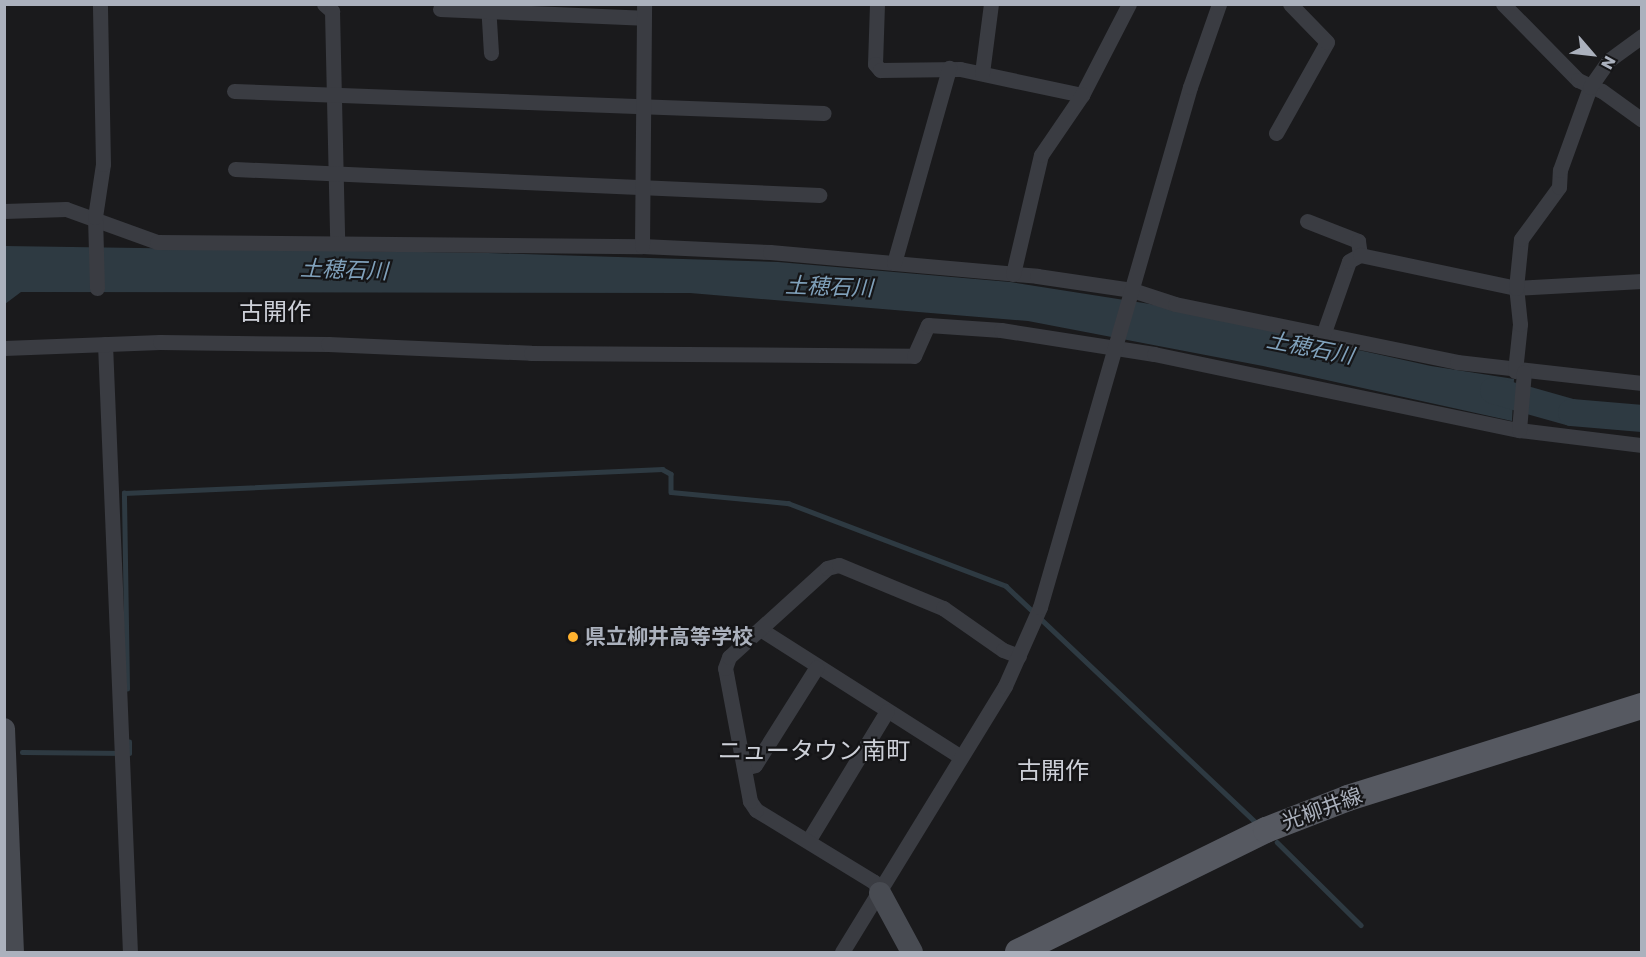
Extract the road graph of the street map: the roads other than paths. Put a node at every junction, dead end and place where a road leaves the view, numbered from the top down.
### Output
1 (100, 4) edge
2 (324, 4) edge
3 (877, 4) edge
4 (991, 4) edge
5 (1129, 4) edge
6 (1219, 4) edge
7 (1290, 4) edge
8 (1503, 4) edge
9 (488, 8) edge
10 (440, 9) dead end
11 (644, 11) edge
12 (1641, 36) edge
13 (491, 52) dead end
14 (949, 68) junction
15 (982, 73) junction
16 (1590, 87) junction
17 (234, 90) dead end
18 (335, 92) junction
19 (1082, 95) junction
20 (642, 107) junction
21 (824, 113) dead end
22 (1641, 120) edge
23 (1276, 133) dead end
24 (235, 169) dead end
25 (336, 173) junction
26 (642, 188) junction
27 (819, 195) dead end
28 (4, 211) edge
29 (95, 217) junction
30 (1307, 220) dead end
31 (337, 240) junction
32 (642, 246) junction
33 (1360, 255) junction
34 (894, 264) junction
35 (1013, 274) junction
36 (1641, 281) edge
37 (97, 288) dead end
38 (1515, 288) junction
39 (1131, 292) junction
40 (1323, 335) junction
41 (105, 344) junction
42 (1115, 346) junction
43 (4, 348) edge
44 (1521, 374) junction
45 (1641, 383) edge
46 (1520, 428) junction
47 (1641, 445) edge
48 (760, 629) junction
49 (1019, 656) junction
50 (816, 668) junction
51 (1641, 706) edge
52 (886, 711) junction
53 (4, 729) edge
54 (961, 757) junction
55 (744, 768) junction
56 (7, 840) edge
57 (808, 842) junction
58 (880, 893) junction
59 (13, 952) edge
60 (130, 952) edge
61 (842, 952) edge
62 (912, 952) edge
63 (1018, 952) edge

1 - 29 street
2 - 18 street
3 - 14 street
4 - 15 street
5 - 19 street
6 - 39 street
7 - 23 street
8 - 16 street
9 - 10 street
9 - 11 street
9 - 13 street
11 - 20 street
12 - 16 street
14 - 15 street
14 - 34 street
15 - 19 street
16 - 22 street
16 - 38 street
17 - 18 street
18 - 20 street
18 - 25 street
19 - 35 street
20 - 21 street
20 - 26 street
24 - 25 street
25 - 26 street
25 - 31 street
26 - 27 street
26 - 32 street
28 - 29 street
29 - 31 street
29 - 37 street
30 - 33 street
31 - 32 street
32 - 34 street
33 - 38 street
33 - 40 street
34 - 35 street
35 - 39 street
36 - 38 street
38 - 44 street
39 - 40 street
39 - 42 street
40 - 44 street
41 - 42 street
41 - 43 street
41 - 60 street
42 - 46 street
42 - 49 street
44 - 45 street
44 - 46 street
46 - 47 street
48 - 49 street
48 - 50 street
48 - 55 street
49 - 54 street
50 - 52 street
50 - 55 street
51 - 63 main road, 光柳井線
52 - 54 street
52 - 57 street
53 - 56 street
54 - 58 street
55 - 57 street
56 - 59 street
57 - 58 street
58 - 61 street
58 - 62 street

